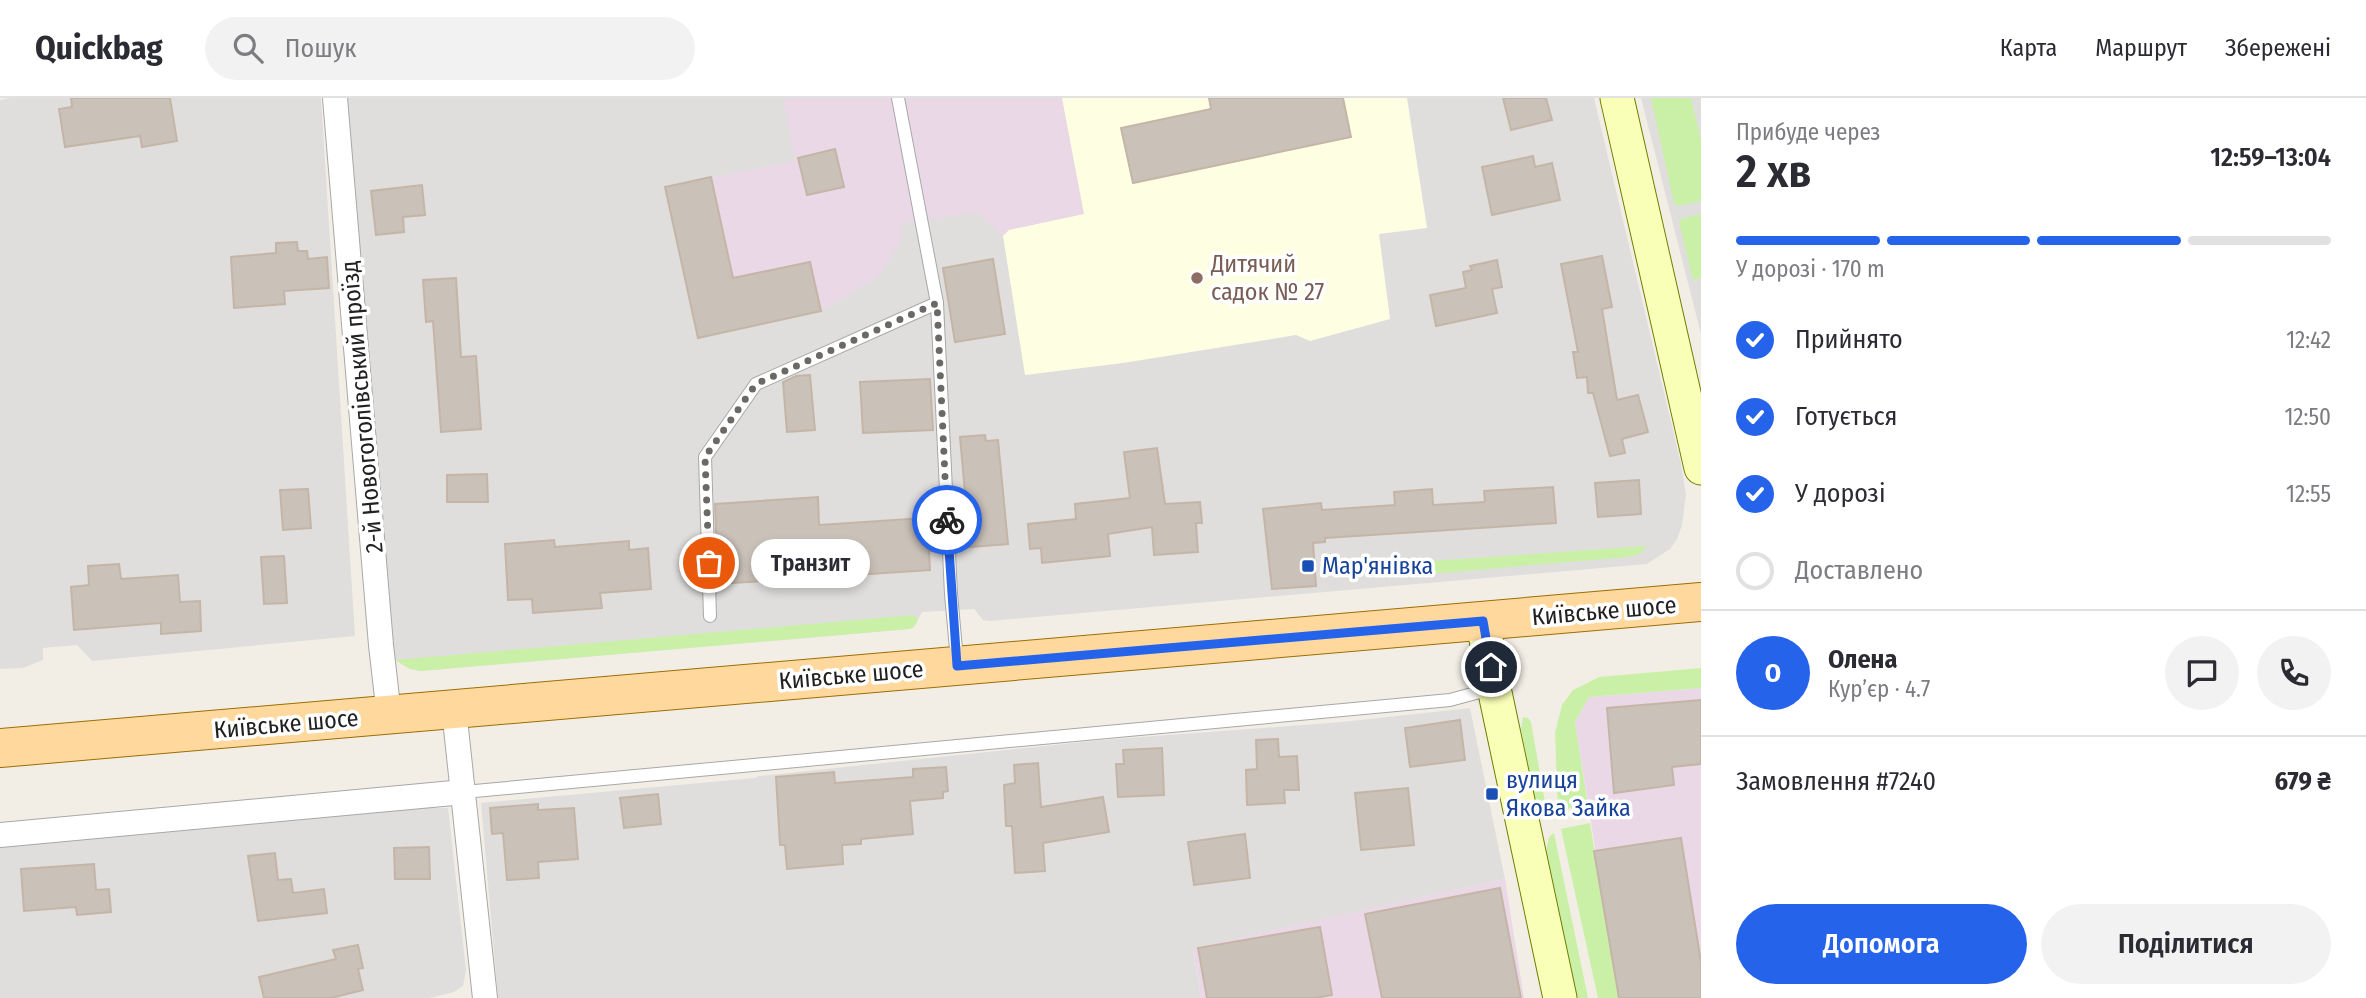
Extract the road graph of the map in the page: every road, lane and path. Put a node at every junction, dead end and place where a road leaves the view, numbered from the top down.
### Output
1 (335, 98) edge
2 (898, 98) edge
3 (1617, 98) edge
4 (937, 303) junction
5 (1701, 468) edge
6 (1701, 602) edge
7 (710, 616) dead end
8 (1483, 621) junction
9 (957, 666) junction
10 (1494, 688) junction
11 (454, 709) junction
12 (389, 715) junction
13 (0, 748) edge
14 (464, 792) junction
15 (0, 835) edge
16 (480, 997) edge
17 (1560, 998) edge

1 - 12 street, 2-й Новогоголівський проїзд
2 - 4 lane
3 - 5 street
4 - 7 lane
4 - 9 lane
6 - 8 main road, Київське шосе
8 - 9 main road, Київське шосе
8 - 10 street
9 - 11 main road, Київське шосе
10 - 14 lane
10 - 17 street
11 - 12 main road, Київське шосе
11 - 14 street
12 - 13 main road, Київське шосе
14 - 15 street
14 - 16 street

